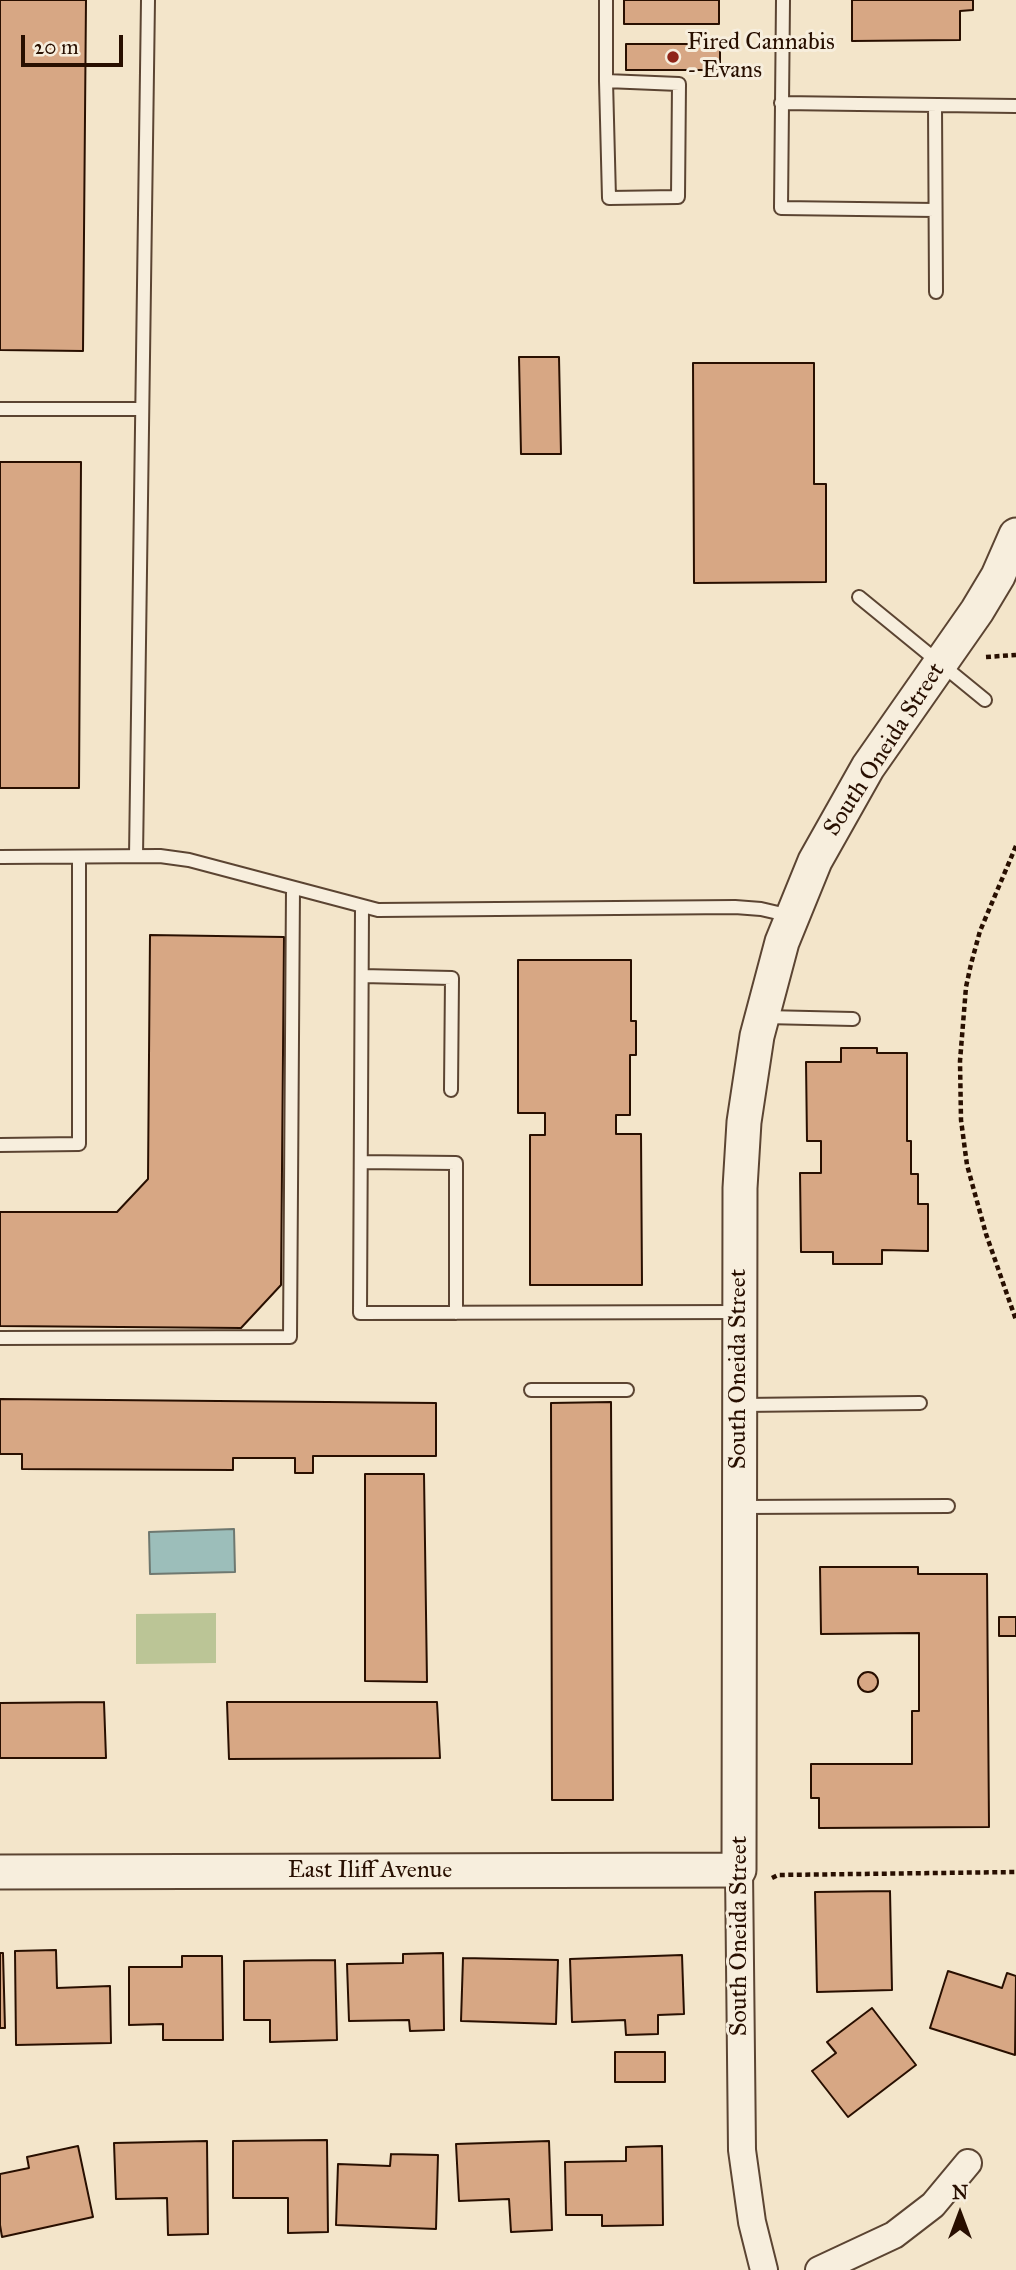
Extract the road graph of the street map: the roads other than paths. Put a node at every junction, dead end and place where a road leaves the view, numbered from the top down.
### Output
1 (148, 0) edge
2 (606, 0) edge
3 (783, 0) edge
4 (606, 81) junction
5 (781, 103) junction
6 (935, 105) junction
7 (1016, 106) edge
8 (935, 210) junction
9 (936, 292) dead end
10 (0, 409) edge
11 (142, 409) junction
12 (1016, 535) edge
13 (859, 597) dead end
14 (941, 664) junction
15 (985, 700) dead end
16 (0, 856) edge
17 (79, 856) junction
18 (136, 856) junction
19 (293, 887) junction
20 (362, 906) junction
21 (791, 916) junction
22 (362, 976) junction
23 (761, 1017) junction
24 (853, 1019) dead end
25 (451, 1090) dead end
26 (0, 1145) edge
27 (361, 1162) junction
28 (739, 1312) junction
29 (456, 1313) junction
30 (0, 1338) edge
31 (531, 1390) dead end
32 (627, 1390) dead end
33 (920, 1403) dead end
34 (739, 1405) junction
35 (948, 1506) dead end
36 (739, 1507) junction
37 (0, 1872) edge
38 (739, 1882) junction
39 (968, 2163) dead end
40 (764, 2270) edge
41 (819, 2270) edge

1 - 11 lane
2 - 4 lane
3 - 5 lane
4 - 4 lane
5 - 6 lane
5 - 8 lane
6 - 7 lane
6 - 8 lane
8 - 9 lane
10 - 11 lane
11 - 18 lane
12 - 14 street, South Oneida Street
13 - 14 lane
14 - 15 lane
14 - 21 street, South Oneida Street
16 - 17 lane
17 - 18 lane
17 - 26 lane
18 - 19 lane
19 - 20 lane
19 - 30 lane
20 - 21 lane
20 - 22 lane
21 - 23 street, South Oneida Street
22 - 25 lane
22 - 27 lane
23 - 24 lane
23 - 28 street, South Oneida Street
27 - 29 lane
27 - 29 lane
28 - 29 lane
28 - 34 street, South Oneida Street
31 - 32 lane
33 - 34 lane
34 - 36 street, South Oneida Street
35 - 36 lane
36 - 38 street, South Oneida Street
37 - 38 street, East Iliff Avenue
38 - 40 street, South Oneida Street
39 - 41 street

